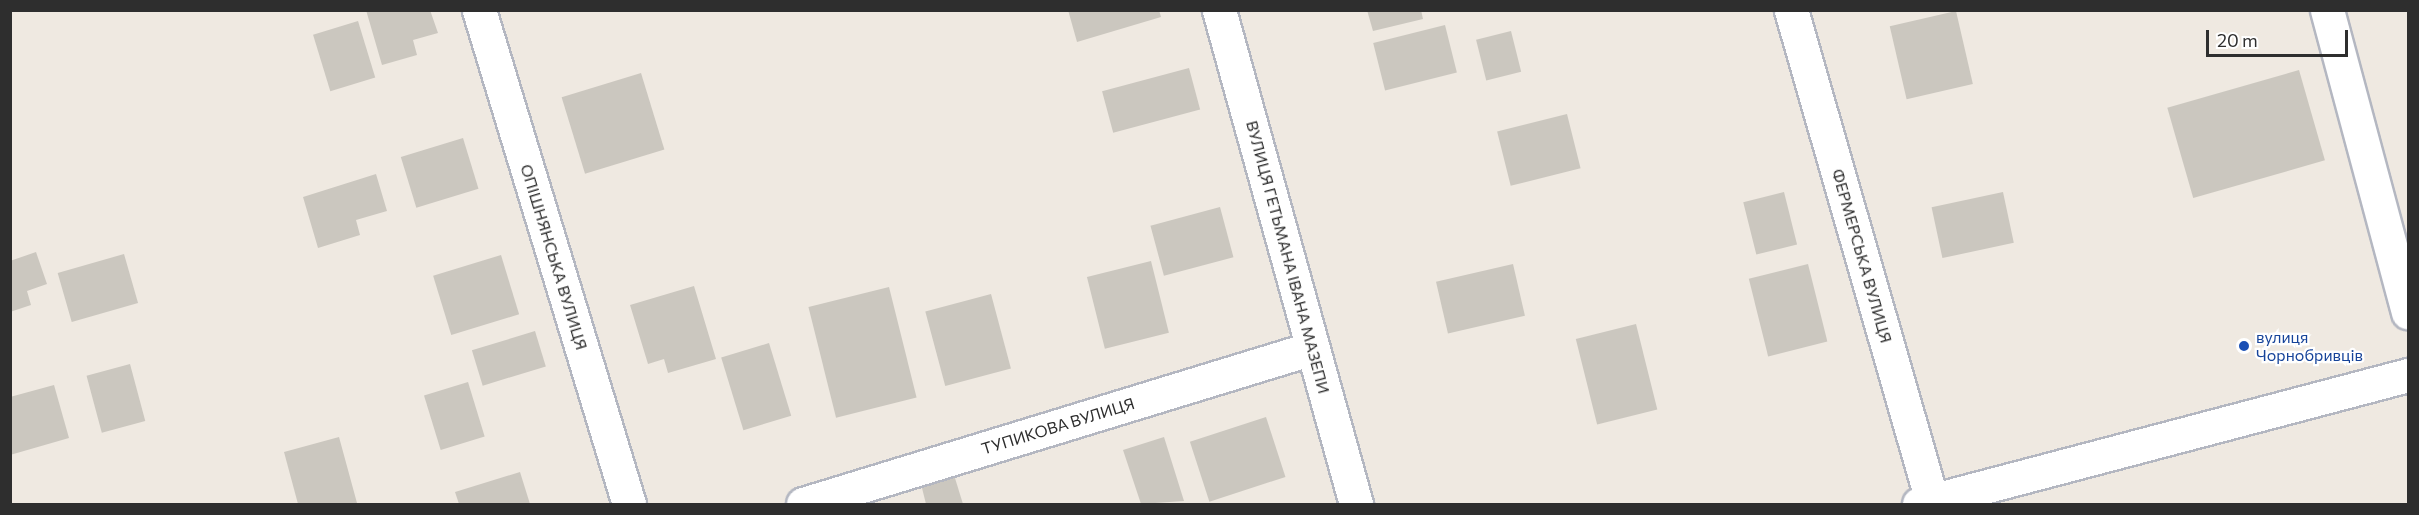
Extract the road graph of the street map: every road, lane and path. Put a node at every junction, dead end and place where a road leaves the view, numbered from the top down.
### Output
1 (479, 10) edge
2 (1220, 10) edge
3 (1791, 10) edge
4 (2327, 10) edge
5 (2409, 312) edge
6 (1312, 348) junction
7 (2409, 375) edge
8 (1926, 503) edge
9 (629, 504) edge
10 (802, 504) edge
11 (1356, 504) edge

1 - 9 street, ОПІШНЯНСЬКА ВУЛИЦЯ
2 - 6 street, ВУЛИЦЯ ГЕТЬМАНА ІВАНА МАЗЕПИ
3 - 8 street, ФЕРМЕРСЬКА ВУЛИЦЯ
4 - 5 street
6 - 10 street, ТУПИКОВА ВУЛИЦЯ
6 - 11 street, ВУЛИЦЯ ГЕТЬМАНА ІВАНА МАЗЕПИ
7 - 8 street

